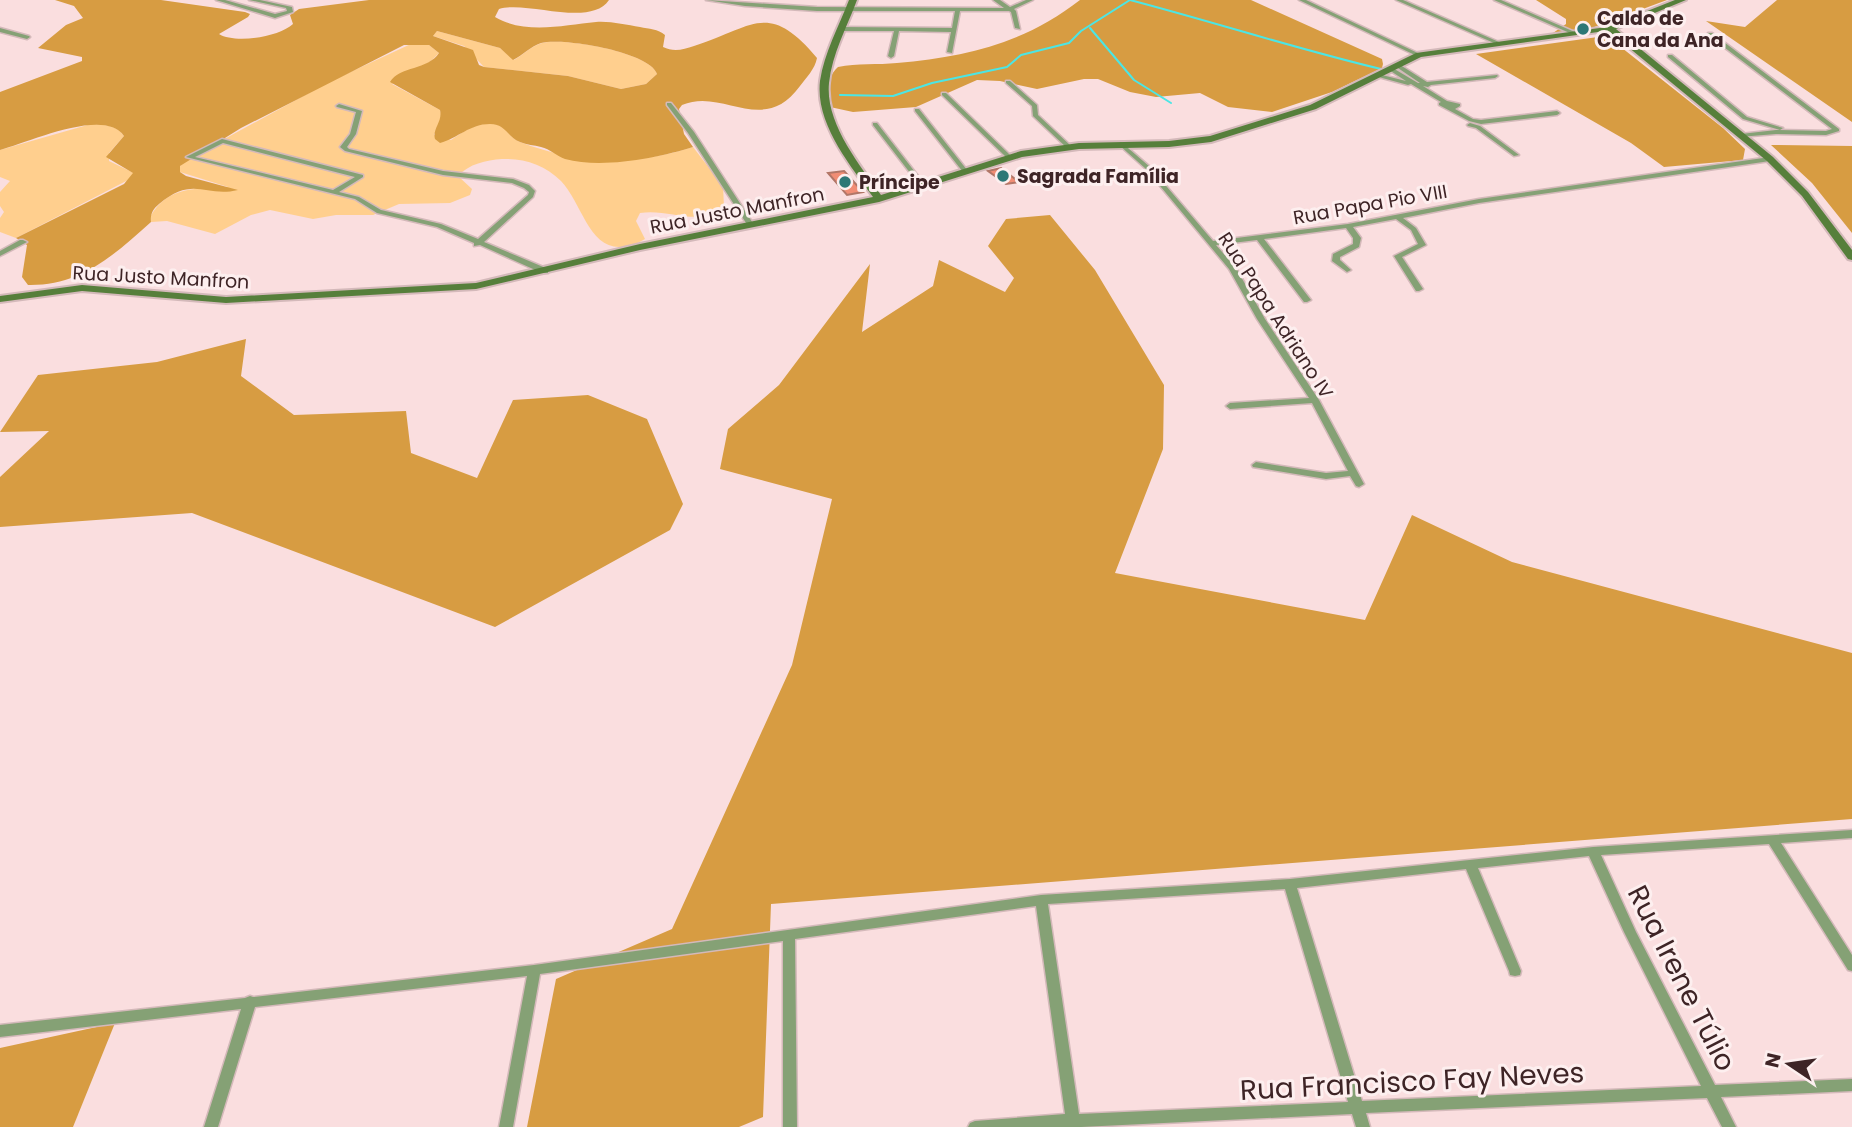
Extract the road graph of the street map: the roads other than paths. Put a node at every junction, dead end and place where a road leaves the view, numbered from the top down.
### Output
1 (219, 0) edge
2 (252, 0) edge
3 (709, 0) edge
4 (737, 0) edge
5 (996, 0) edge
6 (1030, 0) edge
7 (1302, 0) edge
8 (1399, 0) edge
9 (1497, 0) edge
10 (1682, 0) edge
11 (851, 5) edge
12 (750, 6) junction
13 (958, 9) junction
14 (1009, 9) junction
15 (1018, 28) dead end
16 (842, 29) junction
17 (897, 29) junction
18 (0, 30) edge
19 (954, 30) junction
20 (1610, 31) junction
21 (1574, 33) junction
22 (1710, 34) dead end
23 (27, 37) dead end
24 (1496, 42) junction
25 (950, 52) dead end
26 (1419, 55) junction
27 (891, 56) dead end
28 (1670, 56) dead end
29 (1394, 67) junction
30 (1378, 75) junction
31 (1495, 76) dead end
32 (1008, 82) dead end
33 (1426, 84) junction
34 (1414, 85) junction
35 (944, 94) dead end
36 (1436, 96) junction
37 (669, 104) dead end
38 (340, 106) dead end
39 (917, 110) dead end
40 (1557, 113) dead end
41 (875, 124) dead end
42 (1480, 124) junction
43 (1794, 131) junction
44 (1741, 136) junction
45 (1121, 144) junction
46 (1069, 147) junction
47 (1008, 156) junction
48 (1516, 156) dead end
49 (1770, 159) junction
50 (965, 171) junction
51 (923, 186) junction
52 (334, 192) junction
53 (879, 199) junction
54 (1396, 216) junction
55 (750, 225) junction
56 (1348, 226) junction
57 (1261, 238) junction
58 (23, 242) dead end
59 (1213, 243) junction
60 (477, 244) junction
61 (0, 254) edge
62 (1852, 257) edge
63 (1347, 270) dead end
64 (545, 271) junction
65 (1419, 289) dead end
66 (0, 299) edge
67 (1307, 300) dead end
68 (1315, 400) junction
69 (1230, 406) dead end
70 (1256, 465) dead end
71 (1353, 473) junction
72 (1359, 484) dead end
73 (1852, 834) edge
74 (1773, 840) junction
75 (1592, 851) junction
76 (1471, 866) junction
77 (1290, 884) junction
78 (1041, 900) junction
79 (789, 934) junction
80 (1852, 966) edge
81 (534, 970) junction
82 (1515, 971) dead end
83 (250, 1001) junction
84 (0, 1031) edge
85 (1852, 1085) edge
86 (1712, 1093) junction
87 (1357, 1108) junction
88 (1073, 1123) edge
89 (211, 1127) edge
90 (506, 1127) edge
91 (790, 1127) edge
92 (975, 1127) edge
93 (1363, 1127) edge
94 (1729, 1127) edge

1 - 2 street
3 - 12 street
4 - 12 street
5 - 14 street
6 - 14 street
7 - 26 street
8 - 24 street
9 - 21 street
10 - 20 main road
11 - 12 street
11 - 13 street
11 - 16 main road
13 - 14 street
13 - 19 street
14 - 15 street
16 - 17 street
16 - 53 main road
17 - 19 street
17 - 27 street
18 - 23 street
19 - 25 street
20 - 21 main road, Rua Justo Manfron
20 - 44 main road
21 - 24 main road, Rua Justo Manfron
22 - 43 street
24 - 26 main road, Rua Justo Manfron
26 - 29 main road, Rua Justo Manfron
28 - 43 street
29 - 30 main road, Rua Justo Manfron
29 - 33 street
29 - 34 street
30 - 34 street
30 - 45 main road, Rua Justo Manfron
31 - 33 street
32 - 46 street
33 - 34 street
33 - 36 street
34 - 36 street
35 - 47 street
36 - 42 street
37 - 55 street
38 - 60 street
39 - 50 street
40 - 42 street
41 - 51 street
42 - 48 street
43 - 44 street
44 - 49 main road
45 - 46 main road, Rua Justo Manfron
45 - 59 street, Rua Papa Adriano IV
46 - 47 main road, Rua Justo Manfron
47 - 50 main road, Rua Justo Manfron
49 - 54 street, Rua Papa Pio VIII
49 - 62 main road
50 - 51 main road, Rua Justo Manfron
51 - 53 main road, Rua Justo Manfron
52 - 52 street
52 - 60 street
53 - 55 main road, Rua Justo Manfron
54 - 56 street, Rua Papa Pio VIII
54 - 65 street
55 - 64 main road, Rua Justo Manfron
56 - 57 street, Rua Papa Pio VIII
56 - 63 street
57 - 59 street, Rua Papa Pio VIII
57 - 67 street
58 - 61 street
59 - 68 street, Rua Papa Adriano IV
60 - 64 street
64 - 66 main road, Rua Justo Manfron
68 - 69 street
68 - 71 street, Rua Papa Adriano IV
70 - 71 street
71 - 72 street, Rua Papa Adriano IV
73 - 74 street
74 - 75 street
74 - 80 street
75 - 76 street
75 - 86 street, Rua Irene Túlio
76 - 77 street
76 - 82 street
77 - 78 street
77 - 87 street
78 - 79 street
78 - 88 street
79 - 81 street
79 - 91 street
81 - 83 street
81 - 90 street
83 - 84 street
83 - 89 street
85 - 86 street, Rua Francisco Fay Neves
86 - 87 street, Rua Francisco Fay Neves
86 - 94 street, Rua Irene Túlio
87 - 88 street, Rua Francisco Fay Neves
87 - 93 street
88 - 92 street, Rua Francisco Fay Neves

